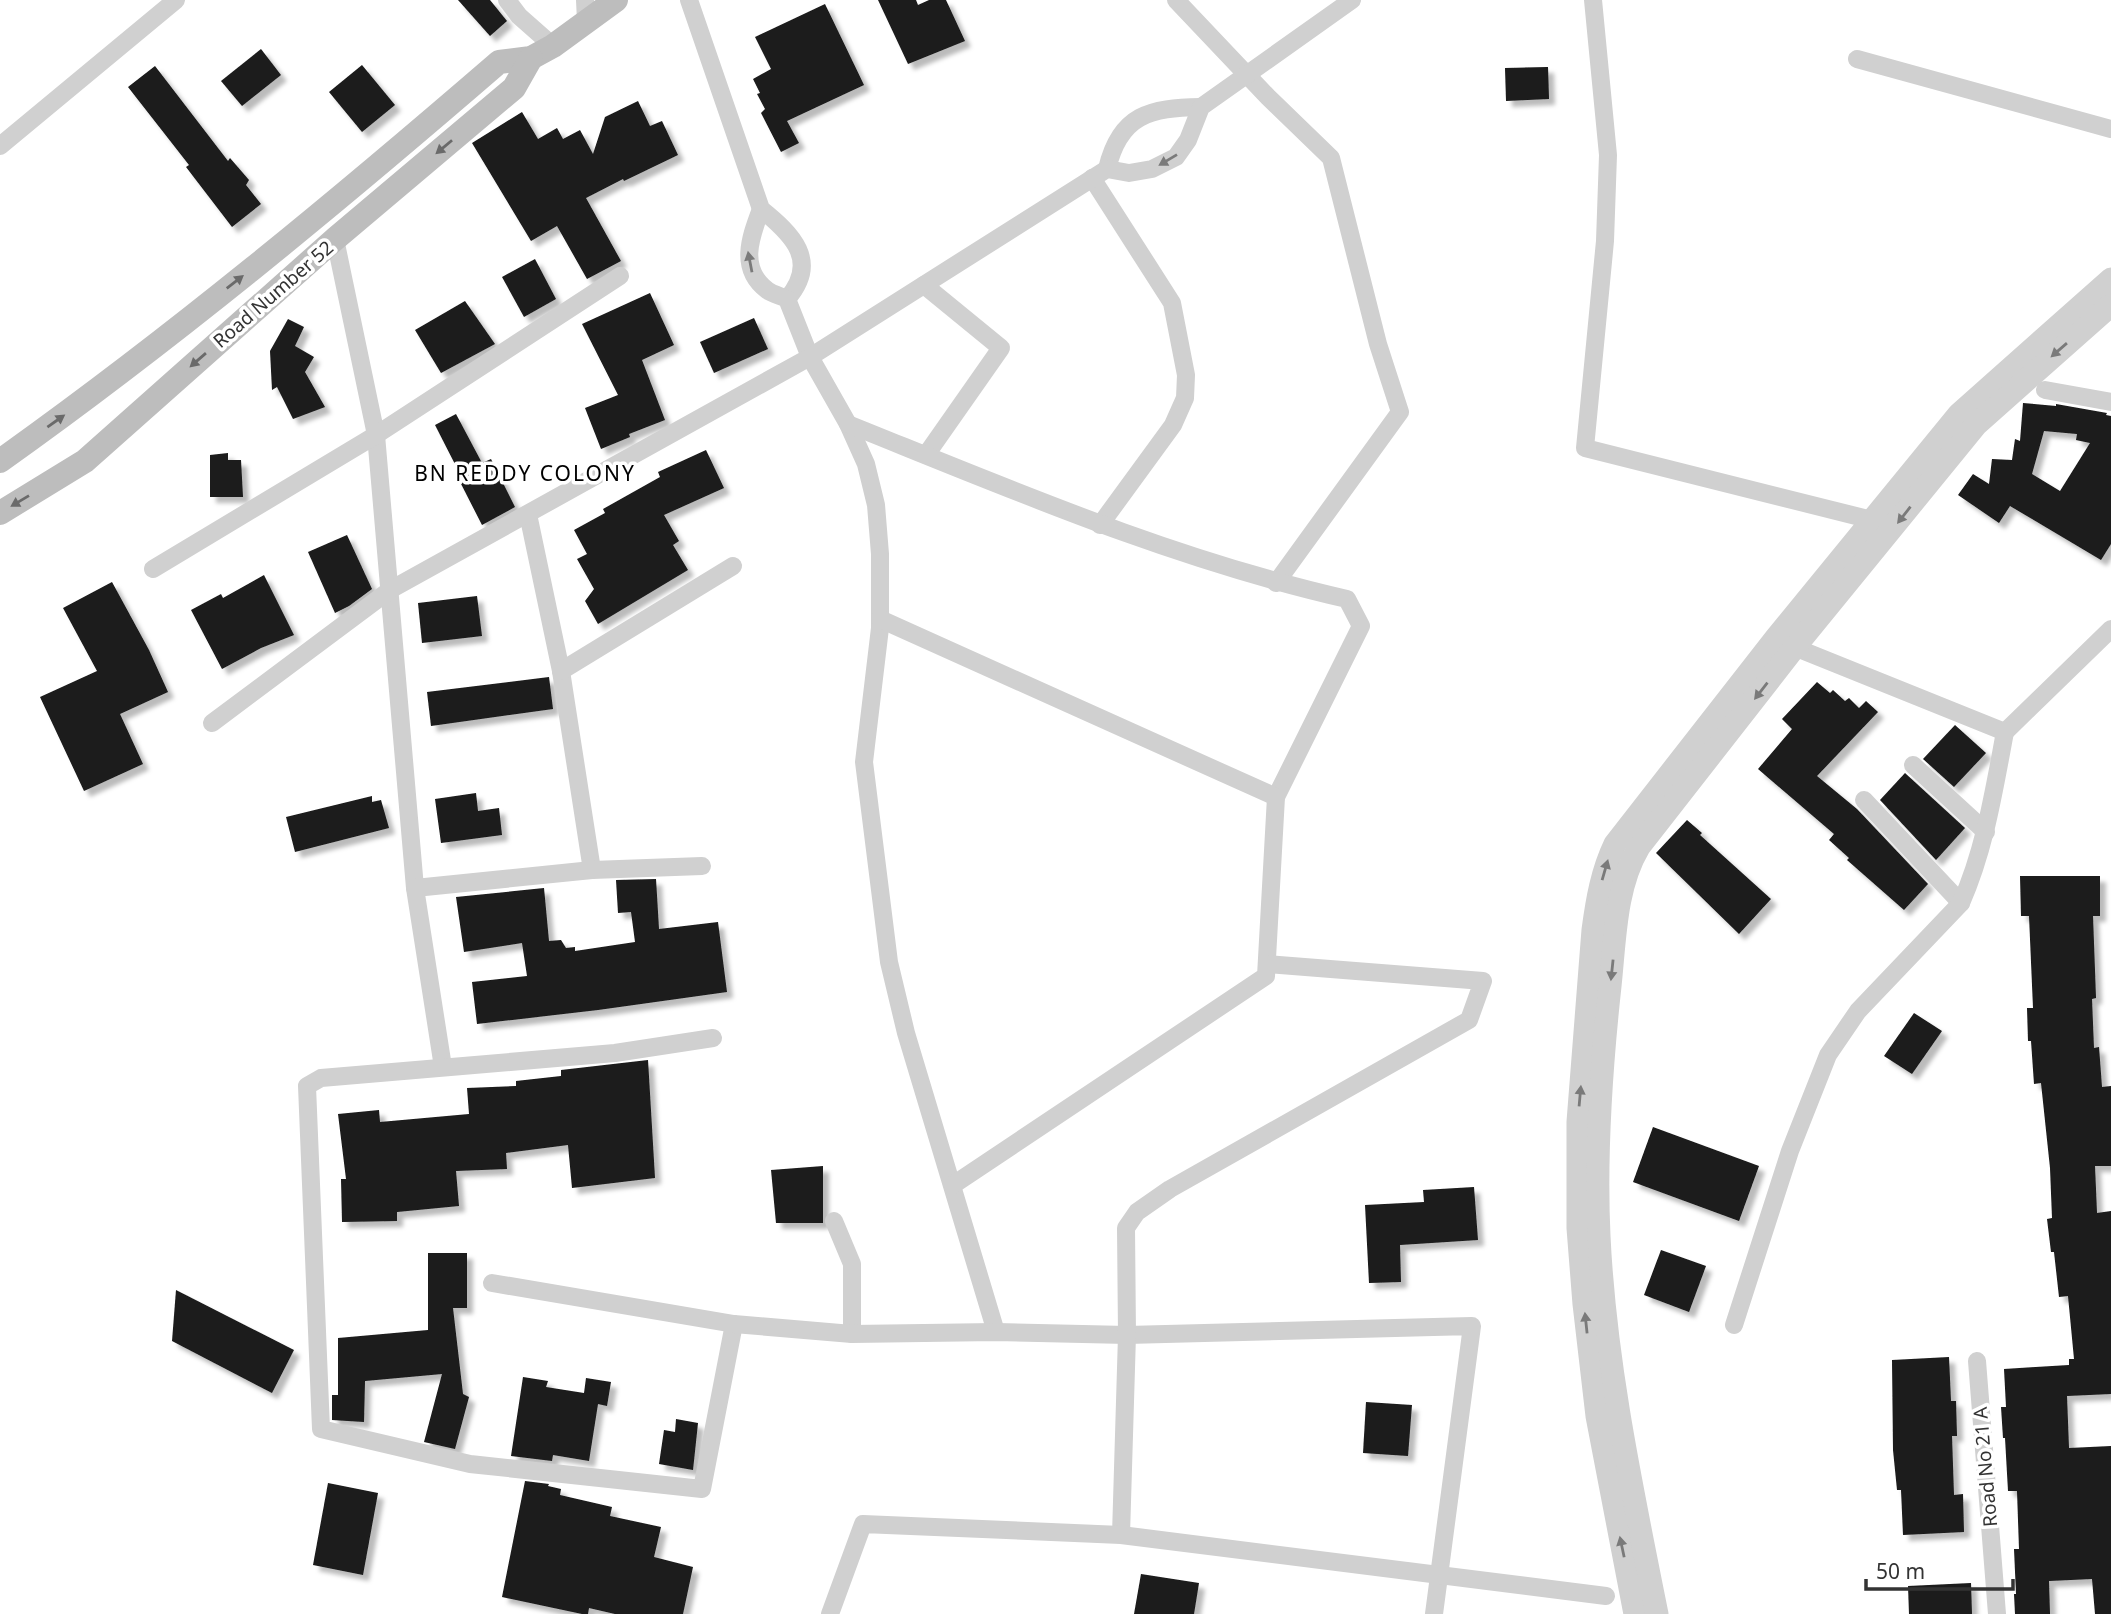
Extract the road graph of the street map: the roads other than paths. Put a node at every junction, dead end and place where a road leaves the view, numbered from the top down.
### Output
1 (176, 0) edge
2 (508, 0) edge
3 (616, 0) edge
4 (689, 0) edge
5 (1176, 0) edge
6 (1352, 0) edge
7 (1593, 0) edge
8 (586, 10) edge
9 (542, 52) junction
10 (1857, 60) dead end
11 (1247, 74) junction
12 (1201, 107) junction
13 (2111, 129) edge
14 (0, 146) edge
15 (1099, 174) junction
16 (761, 209) junction
17 (335, 239) junction
18 (621, 276) dead end
19 (2111, 279) edge
20 (924, 285) junction
21 (787, 299) junction
22 (2111, 305) edge
23 (810, 357) junction
24 (2045, 390) dead end
25 (2111, 402) edge
26 (848, 424) junction
27 (376, 435) junction
28 (926, 456) junction
29 (0, 461) edge
30 (0, 513) edge
31 (528, 514) junction
32 (1872, 520) junction
33 (1100, 525) junction
34 (733, 566) dead end
35 (153, 569) dead end
36 (1276, 583) junction
37 (390, 590) junction
38 (880, 619) junction
39 (2111, 629) edge
40 (1785, 643) junction
41 (561, 671) junction
42 (212, 723) dead end
43 (2005, 732) junction
44 (1913, 765) dead end
45 (1276, 797) junction
46 (1864, 800) dead end
47 (1986, 832) junction
48 (702, 866) dead end
49 (592, 870) junction
50 (415, 888) junction
51 (1961, 903) junction
52 (1267, 964) junction
53 (713, 1038) dead end
54 (443, 1067) junction
55 (953, 1185) junction
56 (834, 1220) dead end
57 (492, 1283) dead end
58 (734, 1324) junction
59 (1734, 1325) dead end
60 (996, 1332) junction
61 (852, 1334) junction
62 (1127, 1335) junction
63 (1977, 1361) dead end
64 (1121, 1535) junction
65 (1439, 1574) junction
66 (1606, 1596) dead end
67 (830, 1614) edge
68 (1434, 1614) edge
69 (1635, 1614) edge
70 (1657, 1614) edge
71 (1997, 1614) edge

1 - 14 street
2 - 9 street
3 - 8 main road, Road Number 52
4 - 16 street
5 - 11 street
6 - 11 street
7 - 32 street
8 - 9 main road, Road Number 52
9 -> 17 main road, Road Number 52
29 -> 9 main road, Road Number 52
10 - 13 street
11 - 12 street
11 - 36 street
12 - 15 street
12 -> 15 street
15 - 20 street
15 - 33 street
16 - 21 street
21 -> 16 street
17 - 27 street
17 -> 30 main road, Road Number 52
18 - 27 street
19 - 32 street
20 - 23 street
20 - 28 street
21 - 23 street
22 -> 40 street
23 - 26 street
23 - 31 street
24 - 25 street
26 - 28 street
26 - 38 street
27 - 35 street
27 - 37 street
28 - 33 street
31 - 37 street
31 - 41 street
32 - 40 street
33 - 36 street
34 - 41 street
36 - 45 street
37 - 42 street
37 - 50 street
38 - 45 street
38 - 55 street
39 - 43 street
40 - 43 street
69 -> 40 street
40 -> 70 street
41 - 49 street
43 - 47 street
44 - 47 street
45 - 52 street
46 - 51 street
47 - 51 street
48 - 49 street
49 - 50 street
50 - 54 street
51 - 59 street
52 - 55 street
52 - 62 street
53 - 54 street
54 - 58 street
55 - 60 street
56 - 61 street
57 - 58 street
58 - 61 street
60 - 61 street
60 - 62 street
62 - 64 street
62 - 65 street
63 - 71 street, Road No 21 A
64 - 65 street
64 - 67 street
65 - 66 street
65 - 68 street

